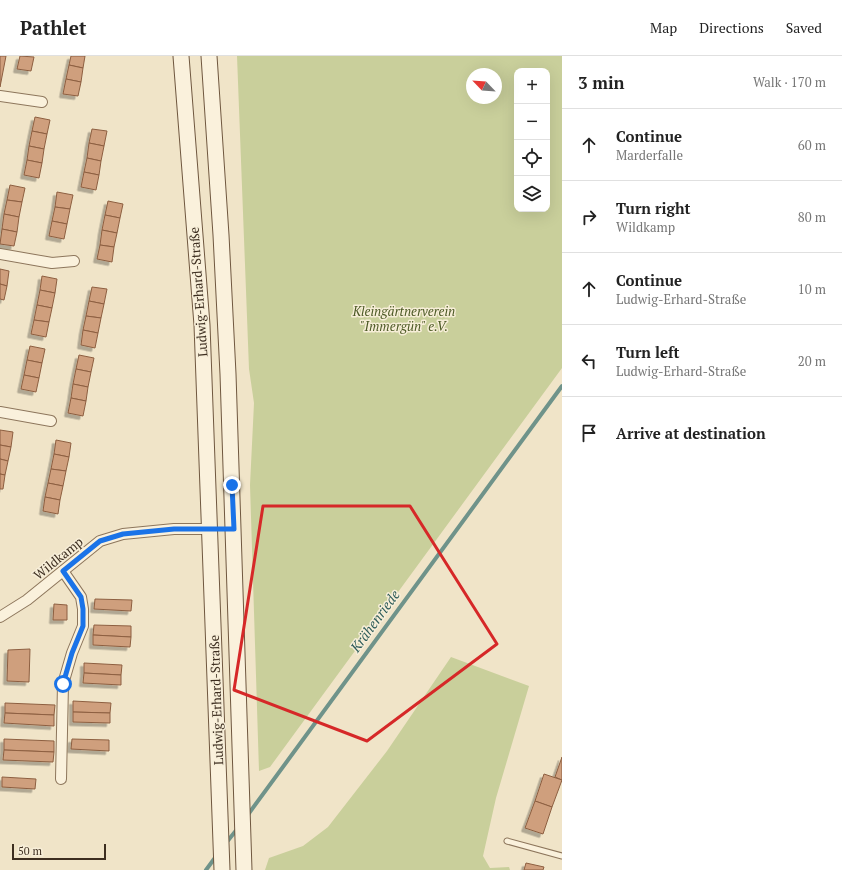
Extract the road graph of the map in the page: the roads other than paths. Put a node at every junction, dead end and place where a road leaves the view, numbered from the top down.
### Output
1 (181, 56) edge
2 (209, 56) edge
3 (0, 96) edge
4 (42, 102) dead end
5 (0, 254) edge
6 (74, 261) dead end
7 (0, 412) edge
8 (51, 421) dead end
9 (210, 529) junction
10 (234, 529) junction
11 (63, 571) junction
12 (0, 616) edge
13 (60, 779) dead end
14 (508, 841) dead end
15 (562, 856) edge
16 (222, 866) edge
17 (244, 870) edge

1 - 9 main road, Ludwig-Erhard-Straße
2 - 10 main road, Ludwig-Erhard-Straße
3 - 4 street
5 - 6 street
7 - 8 street
9 - 10 main road
9 - 11 street, Wildkamp
9 - 16 main road, Ludwig-Erhard-Straße
10 - 17 main road, Ludwig-Erhard-Straße
11 - 12 street, Wildkamp
11 - 13 street
14 - 15 lane

